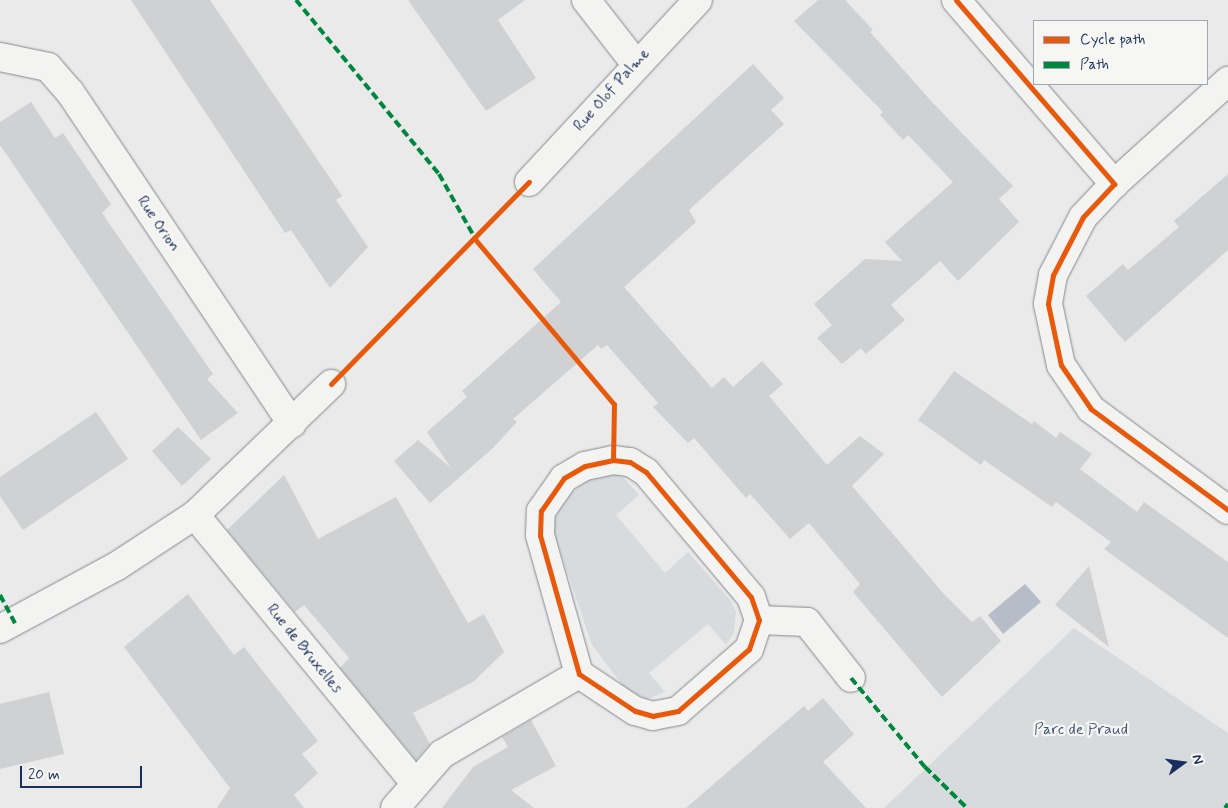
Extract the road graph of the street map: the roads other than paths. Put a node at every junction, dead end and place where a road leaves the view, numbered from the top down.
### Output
1 (586, 0) edge
2 (698, 0) edge
3 (956, 0) edge
4 (0, 57) edge
5 (635, 63) junction
6 (1228, 81) edge
7 (529, 182) dead end
8 (1114, 184) junction
9 (331, 384) dead end
10 (292, 424) junction
11 (1228, 510) edge
12 (195, 515) junction
13 (759, 620) junction
14 (0, 629) edge
15 (579, 674) junction
16 (851, 678) dead end
17 (414, 782) junction
18 (395, 808) edge

1 - 5 street
2 - 5 street, Rue Olof Palme
3 - 8 street
4 - 10 street, Rue Orion
5 - 7 street, Rue Olof Palme
6 - 8 street
8 - 11 street
9 - 10 street
10 - 12 street
12 - 14 street
12 - 17 street, Rue de Bruxelles
13 - 15 street
13 - 15 street
13 - 16 street
15 - 17 street
17 - 18 street

